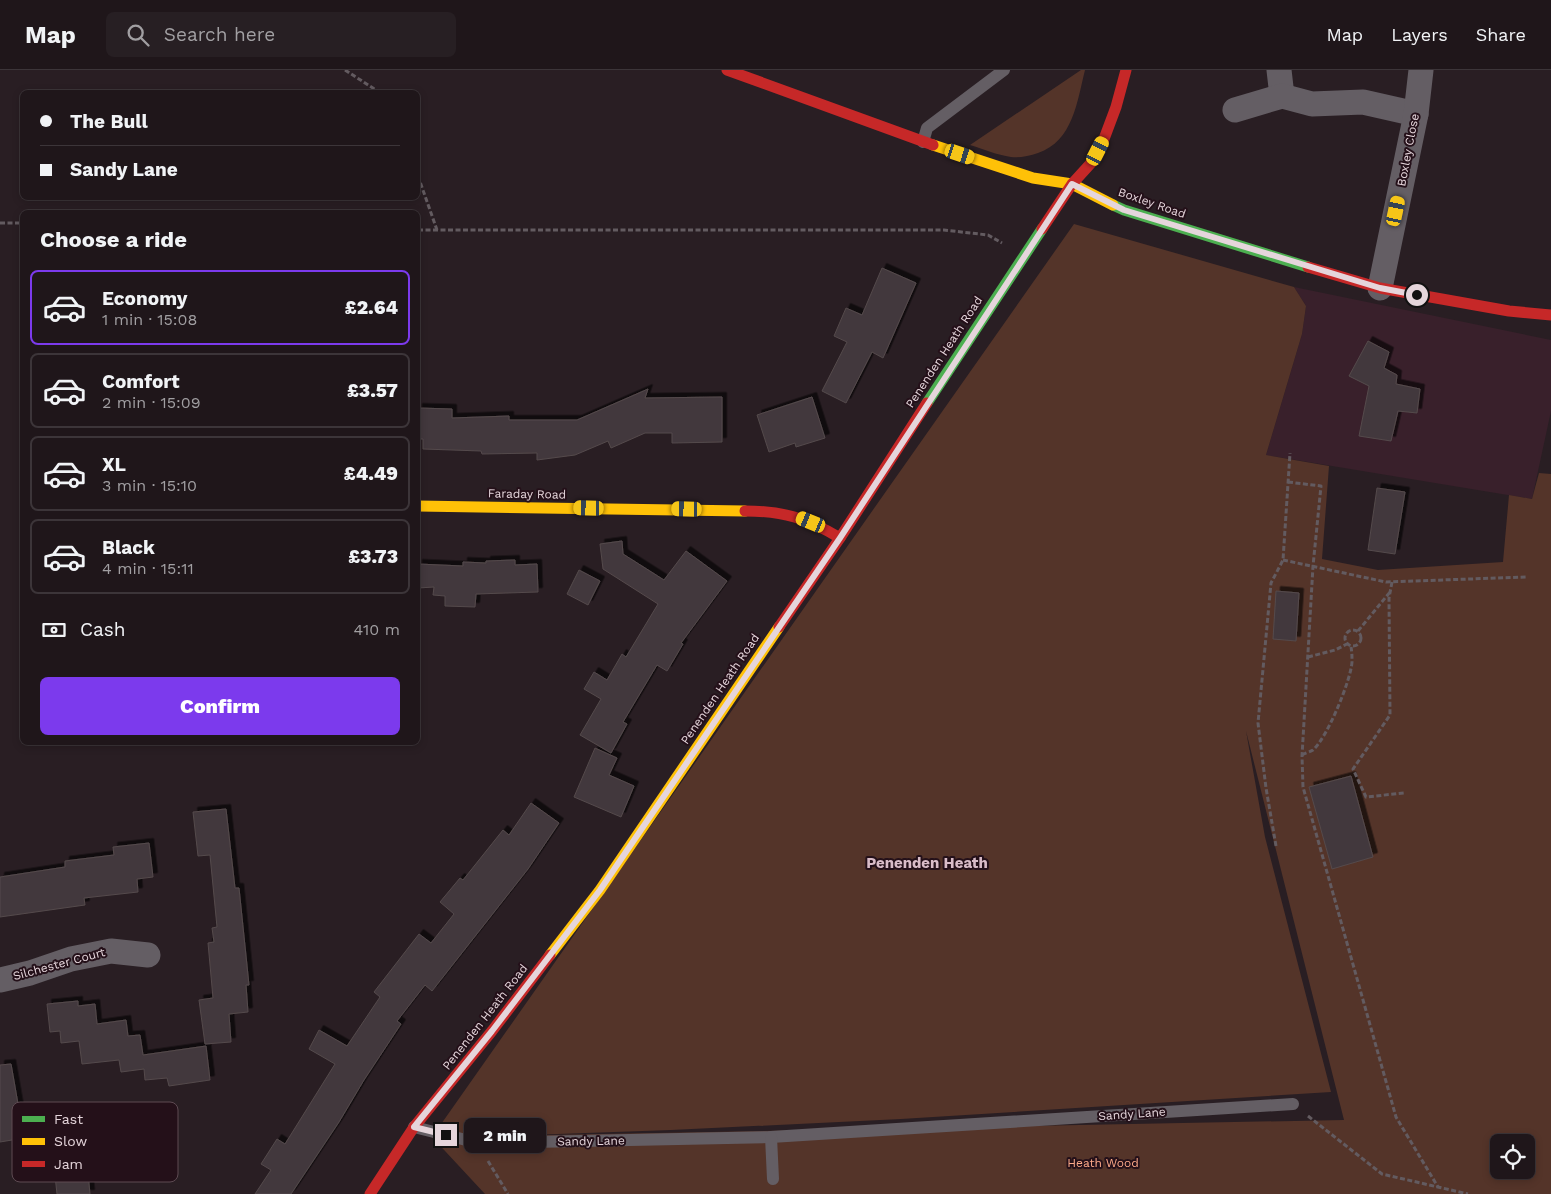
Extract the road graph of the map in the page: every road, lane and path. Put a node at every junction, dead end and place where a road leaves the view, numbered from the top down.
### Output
1 (345, 70) edge
2 (727, 70) edge
3 (1004, 70) edge
4 (1126, 70) edge
5 (1279, 70) edge
6 (1421, 70) edge
7 (376, 90) edge
8 (1282, 96) junction
9 (1235, 110) dead end
10 (1416, 114) junction
11 (923, 142) junction
12 (420, 182) edge
13 (1072, 184) junction
14 (0, 223) edge
15 (20, 224) edge
16 (420, 230) edge
17 (437, 230) junction
18 (988, 235) dead end
19 (1380, 288) junction
20 (1551, 315) edge
21 (1290, 453) dead end
22 (1288, 482) junction
23 (420, 506) edge
24 (840, 538) junction
25 (1283, 560) junction
26 (1313, 566) junction
27 (1526, 577) dead end
28 (1392, 582) junction
29 (1390, 592) junction
30 (1358, 632) junction
31 (1347, 644) junction
32 (1351, 647) junction
33 (1308, 657) junction
34 (1302, 755) junction
35 (1404, 793) dead end
36 (1276, 846) dead end
37 (148, 955) dead end
38 (0, 980) edge
39 (1292, 1104) joint
40 (414, 1127) junction
41 (771, 1137) junction
42 (478, 1143) junction
43 (773, 1179) dead end
44 (1438, 1187) junction
45 (1444, 1189) junction
46 (370, 1194) edge
47 (508, 1194) edge
48 (1446, 1194) edge
49 (1468, 1194) edge

1 - 7 path
2 - 11 street, Boxley Road
3 - 11 lane
4 - 13 street, Penenden Heath Road
5 - 8 street
6 - 10 street, Boxley Close
8 - 9 street
8 - 10 street
10 - 19 street, Boxley Close
11 - 13 street, Boxley Road
12 - 17 path
13 - 19 street, Boxley Road
13 - 24 street, Penenden Heath Road
14 - 15 path
16 - 17 path
17 - 18 path
19 - 20 street, Boxley Road
21 - 22 path
22 - 25 path
22 - 26 path
23 - 24 street, Faraday Road
24 - 40 street, Penenden Heath Road
25 - 26 path
25 - 36 path
26 - 28 path
26 - 33 path
27 - 28 path
28 - 29 path
29 - 30 path
29 - 35 path
30 - 31 path
30 - 32 path
31 - 32 path
31 - 33 path
32 - 34 path
33 - 34 path
34 - 44 path
37 - 38 street, Silchester Court
39 - 41 lane, Sandy Lane
39 - 44 path
40 - 42 lane, Sandy Lane
40 - 46 street, Penenden Heath Road
41 - 42 lane, Sandy Lane
41 - 43 lane
42 - 47 path
44 - 45 path
45 - 48 path
45 - 49 path

